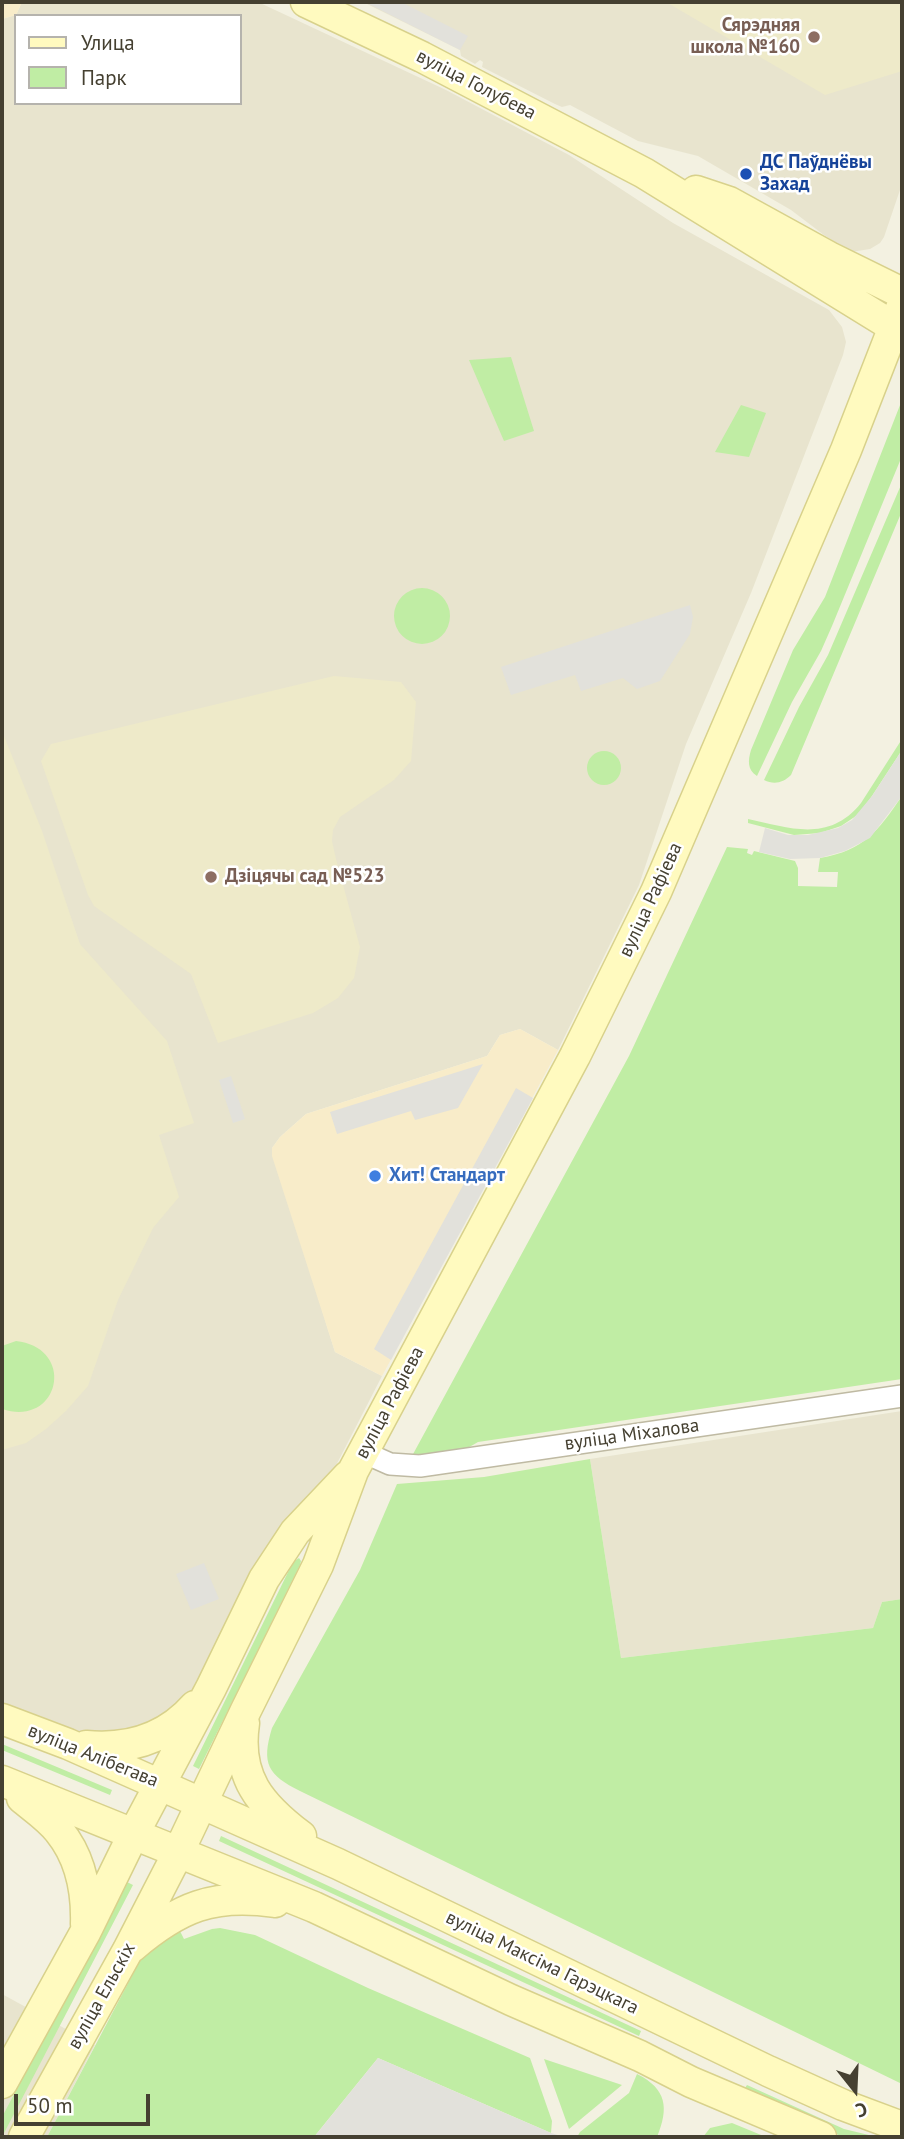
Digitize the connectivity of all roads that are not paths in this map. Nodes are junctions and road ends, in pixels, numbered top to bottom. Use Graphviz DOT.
graph roads {
  1 [pos="306,2"];
  2 [pos="644,173"];
  3 [pos="902,293"];
  4 [pos="900,322"];
  5 [pos="902,1396"];
  6 [pos="358,1461"];
  7 [pos="211,1688"];
  8 [pos="246,1710"];
  9 [pos="2,1719"];
  10 [pos="68,1744"];
  11 [pos="2,1781"];
  12 [pos="182,1793"];
  13 [pos="133,1835"];
  14 [pos="178,1853"];
  15 [pos="338,1864"];
  16 [pos="314,1908"];
  17 [pos="86,1931"];
  18 [pos="128,1950"];
  19 [pos="709,2042"];
  20 [pos="691,2082"];
  21 [pos="2,2083"];
  22 [pos="902,2127"];
  23 [pos="24,2137"];
  24 [pos="821,2137"];
  1 -- 2 [label="main road, вуліца Голубева"];
  2 -- 3 [label="main road, вуліца Голубева"];
  2 -- 4 [label="main road, вуліца Голубева"];
  4 -- 6 [label="main road, вуліца Рафіева"];
  5 -- 6 [label="street, вуліца Міхалова"];
  6 -- 7 [label="main road, вуліца Рафіева"];
  6 -- 8 [label="main road, вуліца Рафіева"];
  7 -- 10 [label="main road"];
  7 -- 12 [label="main road, вуліца Рафіева"];
  8 -- 12 [label="main road, вуліца Рафіева"];
  8 -- 15 [label="main road"];
  9 -- 10 [label="main road, вуліца Алібегава"];
  10 -- 12 [label="main road, вуліца Алібегава"];
  11 -- 13 [label="main road"];
  11 -- 17 [label="main road"];
  12 -- 13 [label="main road, вуліца Рафіева"];
  12 -- 14 [label="main road, вуліца Рафіева"];
  12 -- 15 [label="main road, вуліца Максіма Гарэцкага"];
  13 -- 14 [label="main road"];
  13 -- 17 [label="main road"];
  14 -- 16 [label="main road"];
  14 -- 18 [label="main road, вуліца Ельскіх"];
  15 -- 19 [label="main road, вуліца Максіма Гарэцкага"];
  16 -- 18 [label="main road"];
  16 -- 20 [label="main road"];
  17 -- 21 [label="main road"];
  18 -- 23 [label="main road, вуліца Ельскіх"];
  19 -- 20 [label="main road"];
  19 -- 22 [label="main road, вуліца Максіма Гарэцкага"];
  20 -- 24 [label="main road"];
}
